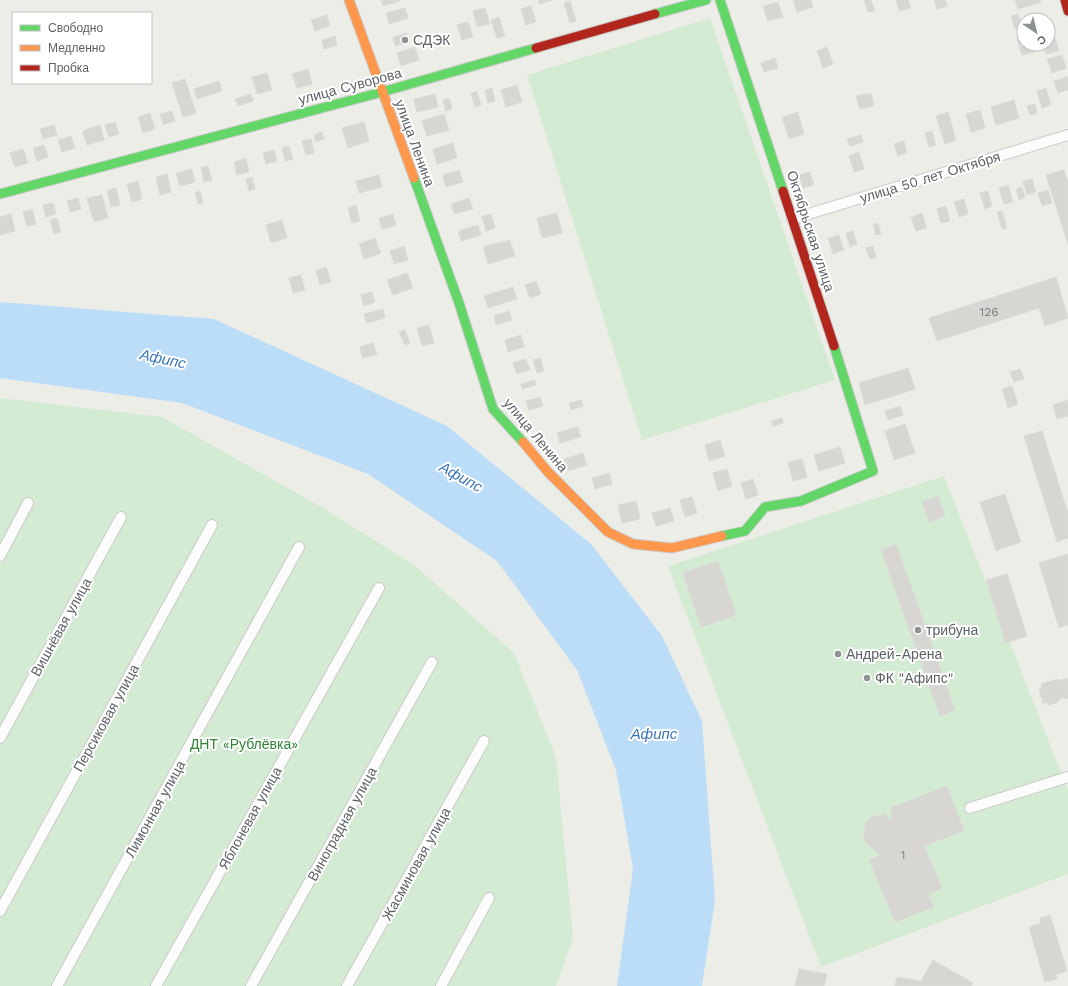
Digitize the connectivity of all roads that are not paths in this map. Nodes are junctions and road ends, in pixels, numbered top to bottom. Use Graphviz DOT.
graph roads {
  1 [pos="349,0"];
  2 [pos="706,0"];
  3 [pos="720,0"];
  4 [pos="1065,0"];
  5 [pos="1068,11"];
  6 [pos="382,92"];
  7 [pos="1068,135"];
  8 [pos="0,194"];
  9 [pos="792,218"];
  10 [pos="873,470"];
  11 [pos="28,503"];
  12 [pos="121,517"];
  13 [pos="212,525"];
  14 [pos="299,547"];
  15 [pos="0,556"];
  16 [pos="379,588"];
  17 [pos="432,662"];
  18 [pos="0,738"];
  19 [pos="484,742"];
  20 [pos="1068,777"];
  21 [pos="970,808"];
  22 [pos="490,898"];
  23 [pos="0,911"];
  24 [pos="57,986"];
  25 [pos="156,986"];
  26 [pos="251,986"];
  27 [pos="348,986"];
  28 [pos="441,986"];
  1 -- 6 [label="street, улица Ленина"];
  2 -- 6 [label="street, улица Суворова"];
  3 -- 9 [label="street, Октябрьская улица"];
  4 -- 5 [label="street"];
  6 -- 8 [label="street, улица Суворова"];
  6 -- 10 [label="street, улица Ленина"];
  7 -- 9 [label="street, улица 50 лет Октября"];
  9 -- 10 [label="street, Октябрьская улица"];
  11 -- 15 [label="street"];
  12 -- 18 [label="street, Вишнёвая улица"];
  13 -- 23 [label="street, Персиковая улица"];
  14 -- 24 [label="street, Лимонная улица"];
  16 -- 25 [label="street, Яблоневая улица"];
  17 -- 26 [label="street, Виноградная улица"];
  19 -- 27 [label="street, Жасминовая улица"];
  20 -- 21 [label="street"];
  22 -- 28 [label="street"];
}
